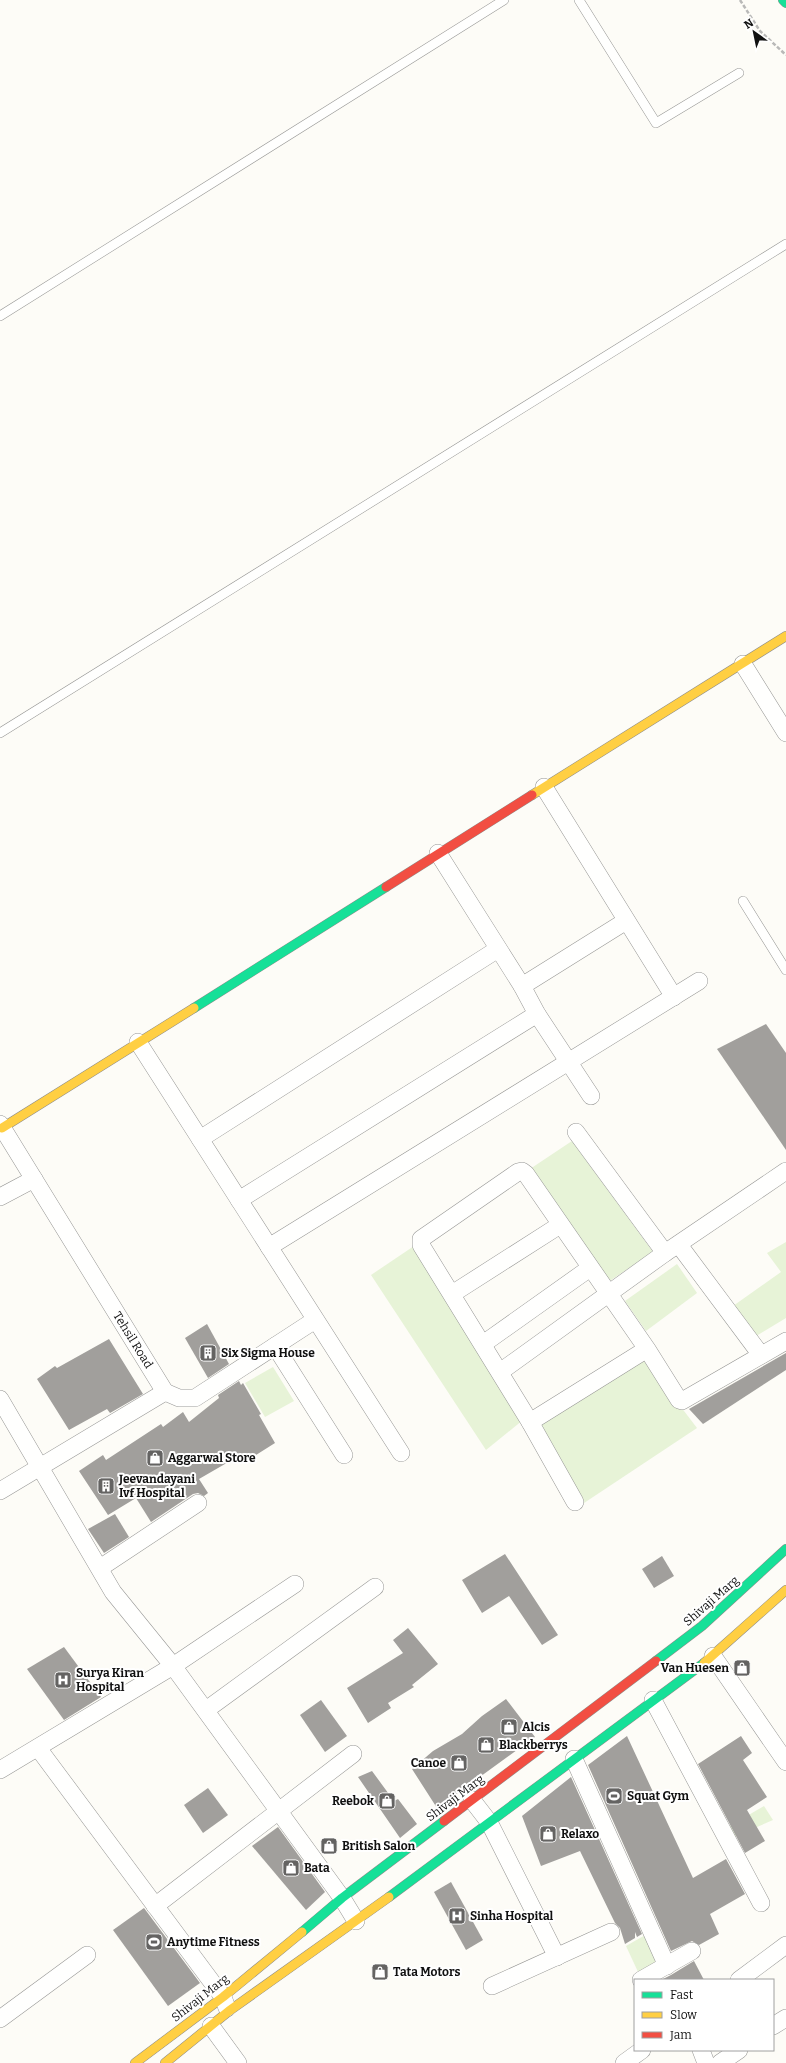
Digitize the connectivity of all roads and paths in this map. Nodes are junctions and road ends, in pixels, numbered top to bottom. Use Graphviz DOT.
graph roads {
  1 [pos="504,0"];
  2 [pos="579,0"];
  3 [pos="740,0"];
  4 [pos="783,0"];
  5 [pos="786,2"];
  6 [pos="786,55"];
  7 [pos="739,73"];
  8 [pos="786,244"];
  9 [pos="0,316"];
  10 [pos="786,636"];
  11 [pos="742,664"];
  12 [pos="0,733"];
  13 [pos="786,733"];
  14 [pos="544,788"];
  15 [pos="438,853"];
  16 [pos="743,901"];
  17 [pos="626,921"];
  18 [pos="498,949"];
  19 [pos="786,970"];
  20 [pos="699,981"];
  21 [pos="522,986"];
  22 [pos="674,997"];
  23 [pos="537,1014"];
  24 [pos="138,1042"];
  25 [pos="569,1061"];
  26 [pos="591,1096"];
  27 [pos="1,1126"];
  28 [pos="576,1132"];
  29 [pos="200,1139"];
  30 [pos="786,1171"];
  31 [pos="34,1179"];
  32 [pos="0,1197"];
  33 [pos="240,1200"];
  34 [pos="560,1225"];
  35 [pos="679,1244"];
  36 [pos="268,1247"];
  37 [pos="665,1253"];
  38 [pos="590,1268"];
  39 [pos="452,1294"];
  40 [pos="608,1294"];
  41 [pos="315,1320"];
  42 [pos="786,1341"];
  43 [pos="483,1344"];
  44 [pos="275,1346"];
  45 [pos="647,1349"];
  46 [pos="761,1355"];
  47 [pos="500,1372"];
  48 [pos="165,1392"];
  49 [pos="0,1399"];
  50 [pos="530,1422"];
  51 [pos="400,1454"];
  52 [pos="344,1455"];
  53 [pos="40,1466"];
  54 [pos="0,1491"];
  55 [pos="574,1502"];
  56 [pos="198,1503"];
  57 [pos="786,1549"];
  58 [pos="100,1568"];
  59 [pos="295,1584"];
  60 [pos="375,1587"];
  61 [pos="786,1590"];
  62 [pos="712,1656"];
  63 [pos="174,1666"];
  64 [pos="653,1700"];
  65 [pos="206,1710"];
  66 [pos="38,1748"];
  67 [pos="353,1754"];
  68 [pos="574,1759"];
  69 [pos="786,1762"];
  70 [pos="0,1770"];
  71 [pos="472,1800"];
  72 [pos="280,1812"];
  73 [pos="489,1822"];
  74 [pos="342,1898"];
  75 [pos="761,1903"];
  76 [pos="155,1906"];
  77 [pos="356,1921"];
  78 [pos="611,1932"];
  79 [pos="786,1945"];
  80 [pos="692,1951"];
  81 [pos="88,1955"];
  82 [pos="557,1957"];
  83 [pos="667,1966"];
  84 [pos="643,1979"];
  85 [pos="740,1979"];
  86 [pos="492,1986"];
  87 [pos="226,2004"];
  88 [pos="786,2018"];
  89 [pos="0,2019"];
  90 [pos="774,2025"];
  91 [pos="211,2026"];
  92 [pos="641,2051"];
  93 [pos="701,2051"];
  94 [pos="738,2051"];
  95 [pos="135,2063"];
  96 [pos="165,2063"];
  97 [pos="238,2063"];
  98 [pos="624,2063"];
  99 [pos="706,2063"];
  100 [pos="720,2063"];
  1 -- 9 [label="lane"];
  2 -- 7 [label="lane"];
  3 -- 6 [label="path"];
  4 -- 5 [label="main road"];
  8 -- 12 [label="lane"];
  10 -- 11 [label="main road"];
  11 -- 13 [label="street"];
  11 -- 14 [label="main road"];
  14 -- 15 [label="main road"];
  14 -- 17 [label="street"];
  15 -- 18 [label="street"];
  15 -- 24 [label="main road"];
  16 -- 19 [label="lane"];
  17 -- 21 [label="street"];
  17 -- 22 [label="street"];
  18 -- 21 [label="street"];
  18 -- 29 [label="street"];
  20 -- 22 [label="street"];
  21 -- 23 [label="street"];
  22 -- 25 [label="street"];
  23 -- 25 [label="street"];
  23 -- 33 [label="street"];
  24 -- 27 [label="main road"];
  24 -- 29 [label="street"];
  25 -- 26 [label="street"];
  25 -- 36 [label="street"];
  27 -- 31 [label="street, Tehsil Road"];
  28 -- 37 [label="street"];
  29 -- 33 [label="street"];
  30 -- 35 [label="street"];
  31 -- 32 [label="street"];
  31 -- 48 [label="street, Tehsil Road"];
  33 -- 36 [label="street"];
  34 -- 38 [label="street"];
  34 -- 39 [label="street"];
  34 -- 39 [label="street"];
  35 -- 37 [label="street"];
  35 -- 46 [label="street"];
  36 -- 41 [label="street"];
  37 -- 40 [label="street"];
  38 -- 40 [label="street"];
  38 -- 43 [label="street"];
  39 -- 43 [label="street"];
  40 -- 45 [label="street"];
  40 -- 47 [label="street"];
  41 -- 44 [label="street"];
  41 -- 51 [label="street"];
  42 -- 46 [label="street"];
  43 -- 47 [label="street"];
  44 -- 48 [label="street"];
  44 -- 52 [label="street"];
  45 -- 46 [label="street"];
  45 -- 50 [label="street"];
  47 -- 50 [label="street"];
  48 -- 53 [label="street"];
  49 -- 53 [label="street"];
  50 -- 55 [label="street"];
  53 -- 54 [label="street"];
  53 -- 58 [label="street"];
  56 -- 58 [label="street"];
  57 -- 71 [label="main road, Shivaji Marg"];
  58 -- 63 [label="street"];
  59 -- 63 [label="street"];
  60 -- 65 [label="street"];
  61 -- 62 [label="main road, Shivaji Marg"];
  62 -- 64 [label="main road, Shivaji Marg"];
  62 -- 69 [label="street"];
  63 -- 65 [label="street"];
  63 -- 66 [label="street"];
  64 -- 68 [label="main road, Shivaji Marg"];
  64 -- 75 [label="street"];
  65 -- 72 [label="street"];
  66 -- 70 [label="street"];
  66 -- 76 [label="street"];
  67 -- 72 [label="street"];
  68 -- 73 [label="main road, Shivaji Marg"];
  68 -- 83 [label="street"];
  71 -- 73 [label="street"];
  71 -- 74 [label="main road, Shivaji Marg"];
  72 -- 74 [label="street"];
  72 -- 76 [label="street"];
  73 -- 77 [label="main road, Shivaji Marg"];
  73 -- 82 [label="street"];
  74 -- 77 [label="street"];
  74 -- 87 [label="main road, Shivaji Marg"];
  76 -- 87 [label="street"];
  77 -- 87 [label="main road, Shivaji Marg"];
  78 -- 82 [label="street"];
  79 -- 85 [label="street"];
  80 -- 83 [label="street"];
  81 -- 89 [label="street"];
  82 -- 86 [label="street"];
  83 -- 84 [label="street"];
  87 -- 91 [label="main road, Shivaji Marg"];
  87 -- 95 [label="main road, Shivaji Marg"];
  88 -- 90 [label="street"];
  91 -- 96 [label="main road, Shivaji Marg"];
  91 -- 97 [label="street"];
  92 -- 98 [label="street"];
  93 -- 99 [label="street"];
  94 -- 100 [label="street"];
}
